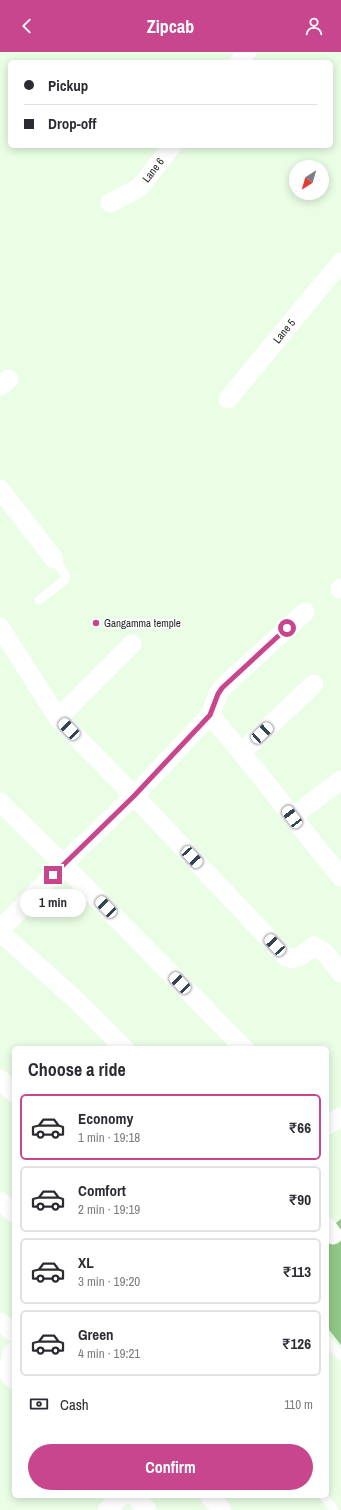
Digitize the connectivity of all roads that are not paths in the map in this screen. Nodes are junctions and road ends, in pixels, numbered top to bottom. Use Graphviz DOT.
graph roads {
  1 [pos="247,52"];
  2 [pos="241,60"];
  3 [pos="170,148"];
  4 [pos="110,203"];
  5 [pos="341,262"];
  6 [pos="228,399"];
  7 [pos="0,489"];
  8 [pos="54,558"];
  9 [pos="39,600"];
  10 [pos="305,612"];
  11 [pos="0,627"];
  12 [pos="132,644"];
  13 [pos="314,684"];
  14 [pos="210,715"];
  15 [pos="58,718"];
  16 [pos="242,752"];
  17 [pos="341,780"];
  18 [pos="134,796"];
  19 [pos="0,802"];
  20 [pos="292,817"];
  21 [pos="64,864"];
  22 [pos="341,878"];
  23 [pos="0,931"];
  24 [pos="341,973"];
  25 [pos="122,1046"];
  26 [pos="242,1046"];
  27 [pos="0,1079"];
  28 [pos="12,1091"];
  29 [pos="341,1117"];
  30 [pos="329,1124"];
  31 [pos="0,1200"];
  32 [pos="12,1211"];
  33 [pos="0,1322"];
  34 [pos="12,1331"];
  35 [pos="329,1342"];
  36 [pos="12,1354"];
  37 [pos="341,1356"];
  38 [pos="12,1377"];
  39 [pos="119,1498"];
  40 [pos="137,1498"];
  41 [pos="325,1498"];
  42 [pos="107,1510"];
  43 [pos="147,1510"];
  44 [pos="334,1510"];
  1 -- 2 [label="street"];
  3 -- 4 [label="street, Lane 6"];
  5 -- 6 [label="street, Lane 5"];
  7 -- 8 [label="street"];
  8 -- 9 [label="lane"];
  10 -- 14 [label="street"];
  11 -- 15 [label="street"];
  12 -- 15 [label="street"];
  13 -- 16 [label="street"];
  14 -- 16 [label="street"];
  14 -- 18 [label="street"];
  15 -- 18 [label="street"];
  16 -- 20 [label="street"];
  17 -- 20 [label="street"];
  18 -- 21 [label="street"];
  18 -- 24 [label="street"];
  19 -- 21 [label="street"];
  20 -- 22 [label="street"];
  21 -- 23 [label="street"];
  21 -- 26 [label="street"];
  23 -- 25 [label="street"];
  27 -- 28 [label="street"];
  29 -- 30 [label="street"];
  31 -- 32 [label="street"];
  33 -- 34 [label="street"];
  35 -- 37 [label="lane"];
  36 -- 38 [label="street"];
  39 -- 42 [label="street"];
  40 -- 43 [label="street"];
  41 -- 44 [label="lane"];
}
